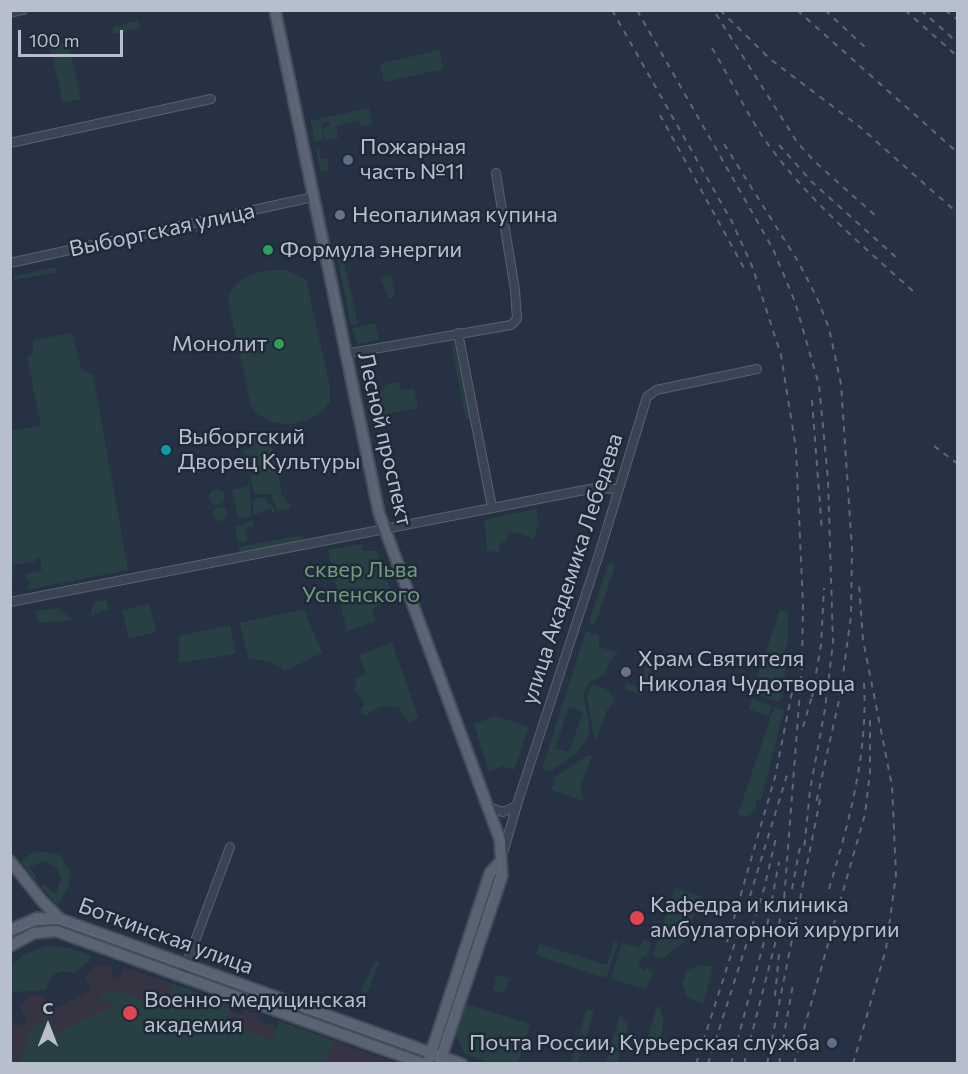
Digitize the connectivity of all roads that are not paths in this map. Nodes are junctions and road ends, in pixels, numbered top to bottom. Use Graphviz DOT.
graph roads {
  1 [pos="23,10"];
  2 [pos="275,10"];
  3 [pos="10,13"];
  4 [pos="211,99"];
  5 [pos="10,143"];
  6 [pos="496,173"];
  7 [pos="313,197"];
  8 [pos="10,263"];
  9 [pos="458,333"];
  10 [pos="345,354"];
  11 [pos="757,369"];
  12 [pos="618,489"];
  13 [pos="492,507"];
  14 [pos="384,530"];
  15 [pos="10,602"];
  16 [pos="516,806"];
  17 [pos="489,807"];
  18 [pos="230,847"];
  19 [pos="10,861"];
  20 [pos="500,863"];
  21 [pos="60,919"];
  22 [pos="10,930"];
  23 [pos="11,944"];
  24 [pos="186,964"];
  25 [pos="182,976"];
  26 [pos="437,1058"];
  27 [pos="425,1064"];
  28 [pos="462,1064"];
  1 -- 3 [label="street"];
  2 -- 7 [label="main road, Лесной проспект"];
  4 -- 5 [label="street"];
  6 -- 9 [label="street"];
  7 -- 8 [label="street, Выборгская улица"];
  7 -- 10 [label="main road, Лесной проспект"];
  9 -- 10 [label="street"];
  9 -- 13 [label="street"];
  10 -- 14 [label="main road, Лесной проспект"];
  11 -- 12 [label="street, улица Академика Лебедева"];
  12 -- 13 [label="street"];
  12 -- 16 [label="street, улица Академика Лебедева"];
  13 -- 14 [label="street"];
  14 -- 15 [label="street"];
  14 -- 17 [label="main road, Лесной проспект"];
  16 -- 17 [label="street"];
  16 -- 20 [label="street, улица Академика Лебедева"];
  17 -- 20 [label="main road, Лесной проспект"];
  18 -- 24 [label="street"];
  19 -- 21 [label="main road"];
  20 -- 26 [label="main road, улица Академика Лебедева"];
  21 -- 22 [label="main road"];
  21 -- 24 [label="main road, Боткинская улица"];
  23 -- 25 [label="main road, Боткинская улица"];
  24 -- 25 [label="street"];
  24 -- 26 [label="main road, Боткинская улица"];
  25 -- 27 [label="main road, Боткинская улица"];
  26 -- 27 [label="main road, улица Академика Лебедева"];
  26 -- 28 [label="main road, Боткинская улица"];
}
